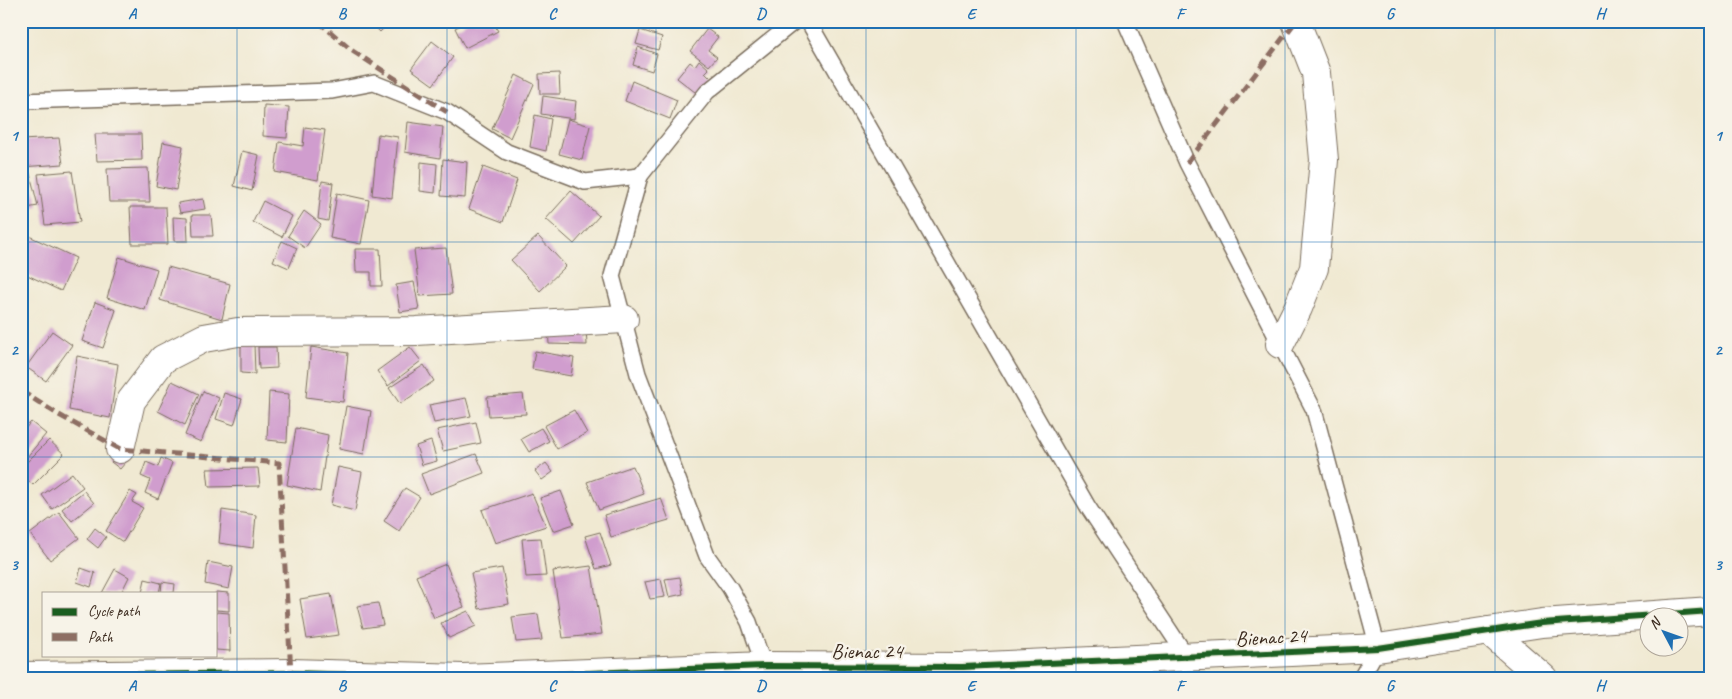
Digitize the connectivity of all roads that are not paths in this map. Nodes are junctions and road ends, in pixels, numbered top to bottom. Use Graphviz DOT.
graph roads {
  1 [pos="795,21"];
  2 [pos="808,21"];
  3 [pos="1125,21"];
  4 [pos="1296,22"];
  5 [pos="21,101"];
  6 [pos="640,176"];
  7 [pos="624,320"];
  8 [pos="1280,344"];
  9 [pos="120,449"];
  10 [pos="1711,611"];
  11 [pos="1489,631"];
  12 [pos="1378,648"];
  13 [pos="1187,657"];
  14 [pos="764,666"];
  15 [pos="1070,670"];
  16 [pos="21,676"];
  17 [pos="463,678"];
  18 [pos="1361,678"];
  19 [pos="1543,678"];
  1 -- 6 [label="lane"];
  2 -- 13 [label="lane"];
  3 -- 8 [label="lane"];
  4 -- 8 [label="street"];
  5 -- 6 [label="lane"];
  6 -- 7 [label="lane"];
  7 -- 9 [label="street"];
  7 -- 14 [label="lane"];
  8 -- 12 [label="lane"];
  10 -- 11 [label="street, Bienac 24"];
  11 -- 12 [label="street, Bienac 24"];
  11 -- 19 [label="street"];
  12 -- 13 [label="street, Bienac 24"];
  12 -- 18 [label="lane"];
  13 -- 15 [label="street, Bienac 24"];
  14 -- 15 [label="street, Bienac 24"];
  14 -- 17 [label="street, Bienac 24"];
  16 -- 17 [label="street, Bienac 24"];
}
